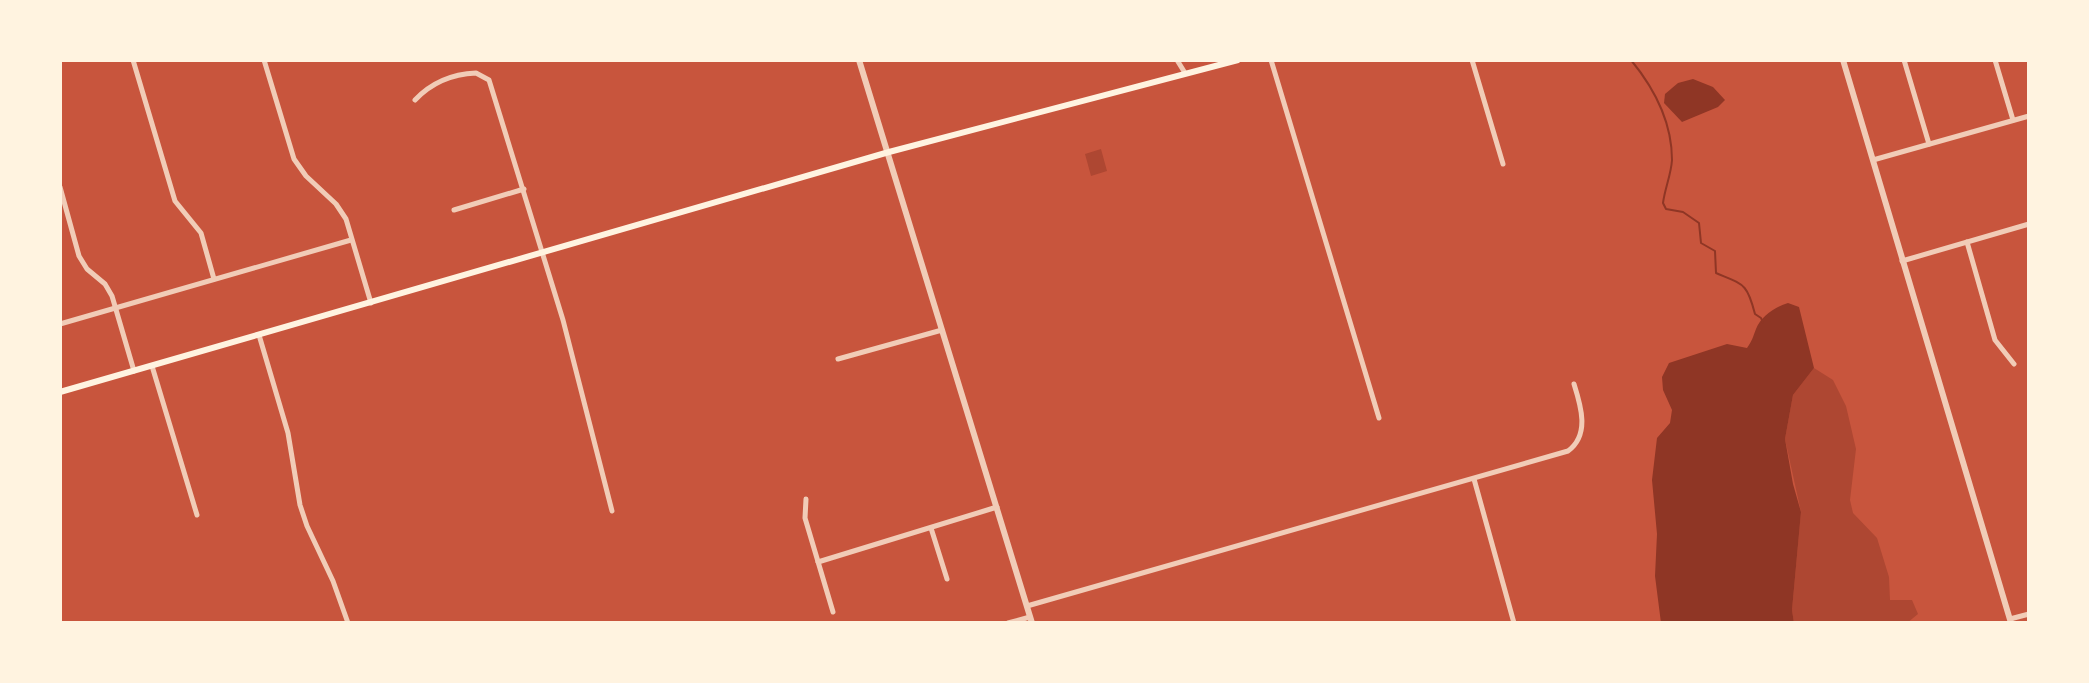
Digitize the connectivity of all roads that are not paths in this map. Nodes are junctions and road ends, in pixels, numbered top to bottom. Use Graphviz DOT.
graph roads {
  1 [pos="133,60"];
  2 [pos="264,60"];
  3 [pos="859,60"];
  4 [pos="1177,60"];
  5 [pos="1238,60"];
  6 [pos="1271,60"];
  7 [pos="1472,60"];
  8 [pos="1843,60"];
  9 [pos="1904,60"];
  10 [pos="1995,60"];
  11 [pos="1185,73"];
  12 [pos="415,100"];
  13 [pos="2029,116"];
  14 [pos="2013,120"];
  15 [pos="1929,144"];
  16 [pos="889,152"];
  17 [pos="1873,160"];
  18 [pos="1503,164"];
  19 [pos="60,187"];
  20 [pos="524,189"];
  21 [pos="454,210"];
  22 [pos="69,219"];
  23 [pos="60,221"];
  24 [pos="2029,224"];
  25 [pos="351,240"];
  26 [pos="1967,242"];
  27 [pos="543,253"];
  28 [pos="1902,261"];
  29 [pos="214,279"];
  30 [pos="371,303"];
  31 [pos="116,308"];
  32 [pos="60,324"];
  33 [pos="943,330"];
  34 [pos="259,335"];
  35 [pos="838,359"];
  36 [pos="2014,364"];
  37 [pos="152,366"];
  38 [pos="134,371"];
  39 [pos="1574,384"];
  40 [pos="60,392"];
  41 [pos="1379,418"];
  42 [pos="1474,479"];
  43 [pos="806,499"];
  44 [pos="997,507"];
  45 [pos="612,511"];
  46 [pos="197,515"];
  47 [pos="931,528"];
  48 [pos="818,562"];
  49 [pos="947,579"];
  50 [pos="1027,606"];
  51 [pos="833,612"];
  52 [pos="2029,614"];
  53 [pos="1031,620"];
  54 [pos="2011,621"];
  55 [pos="348,623"];
  56 [pos="1008,623"];
  57 [pos="1514,623"];
  1 -- 29 [label="street"];
  2 -- 25 [label="street"];
  3 -- 16 [label="street"];
  4 -- 11 [label="street"];
  5 -- 11 [label="main road"];
  6 -- 41 [label="street"];
  7 -- 18 [label="street"];
  8 -- 17 [label="street"];
  9 -- 15 [label="street"];
  10 -- 14 [label="street"];
  11 -- 16 [label="main road"];
  12 -- 20 [label="street"];
  13 -- 14 [label="street"];
  14 -- 15 [label="street"];
  15 -- 17 [label="street"];
  16 -- 27 [label="main road"];
  16 -- 33 [label="street"];
  17 -- 28 [label="street"];
  19 -- 22 [label="street"];
  20 -- 21 [label="street"];
  20 -- 27 [label="street"];
  22 -- 23 [label="street"];
  22 -- 31 [label="street"];
  24 -- 26 [label="street"];
  25 -- 29 [label="street"];
  25 -- 30 [label="street"];
  26 -- 28 [label="street"];
  26 -- 36 [label="street"];
  27 -- 30 [label="main road"];
  27 -- 45 [label="street"];
  28 -- 54 [label="street"];
  29 -- 31 [label="street"];
  30 -- 34 [label="main road"];
  31 -- 32 [label="street"];
  31 -- 38 [label="street"];
  33 -- 35 [label="street"];
  33 -- 44 [label="street"];
  34 -- 37 [label="main road"];
  34 -- 55 [label="street"];
  37 -- 38 [label="main road"];
  37 -- 46 [label="street"];
  38 -- 40 [label="main road"];
  39 -- 42 [label="street"];
  42 -- 50 [label="street"];
  42 -- 57 [label="street"];
  43 -- 48 [label="street"];
  44 -- 47 [label="street"];
  44 -- 50 [label="street"];
  47 -- 48 [label="street"];
  47 -- 49 [label="street"];
  48 -- 51 [label="street"];
  50 -- 53 [label="street"];
  52 -- 54 [label="street"];
  53 -- 56 [label="street"];
}
